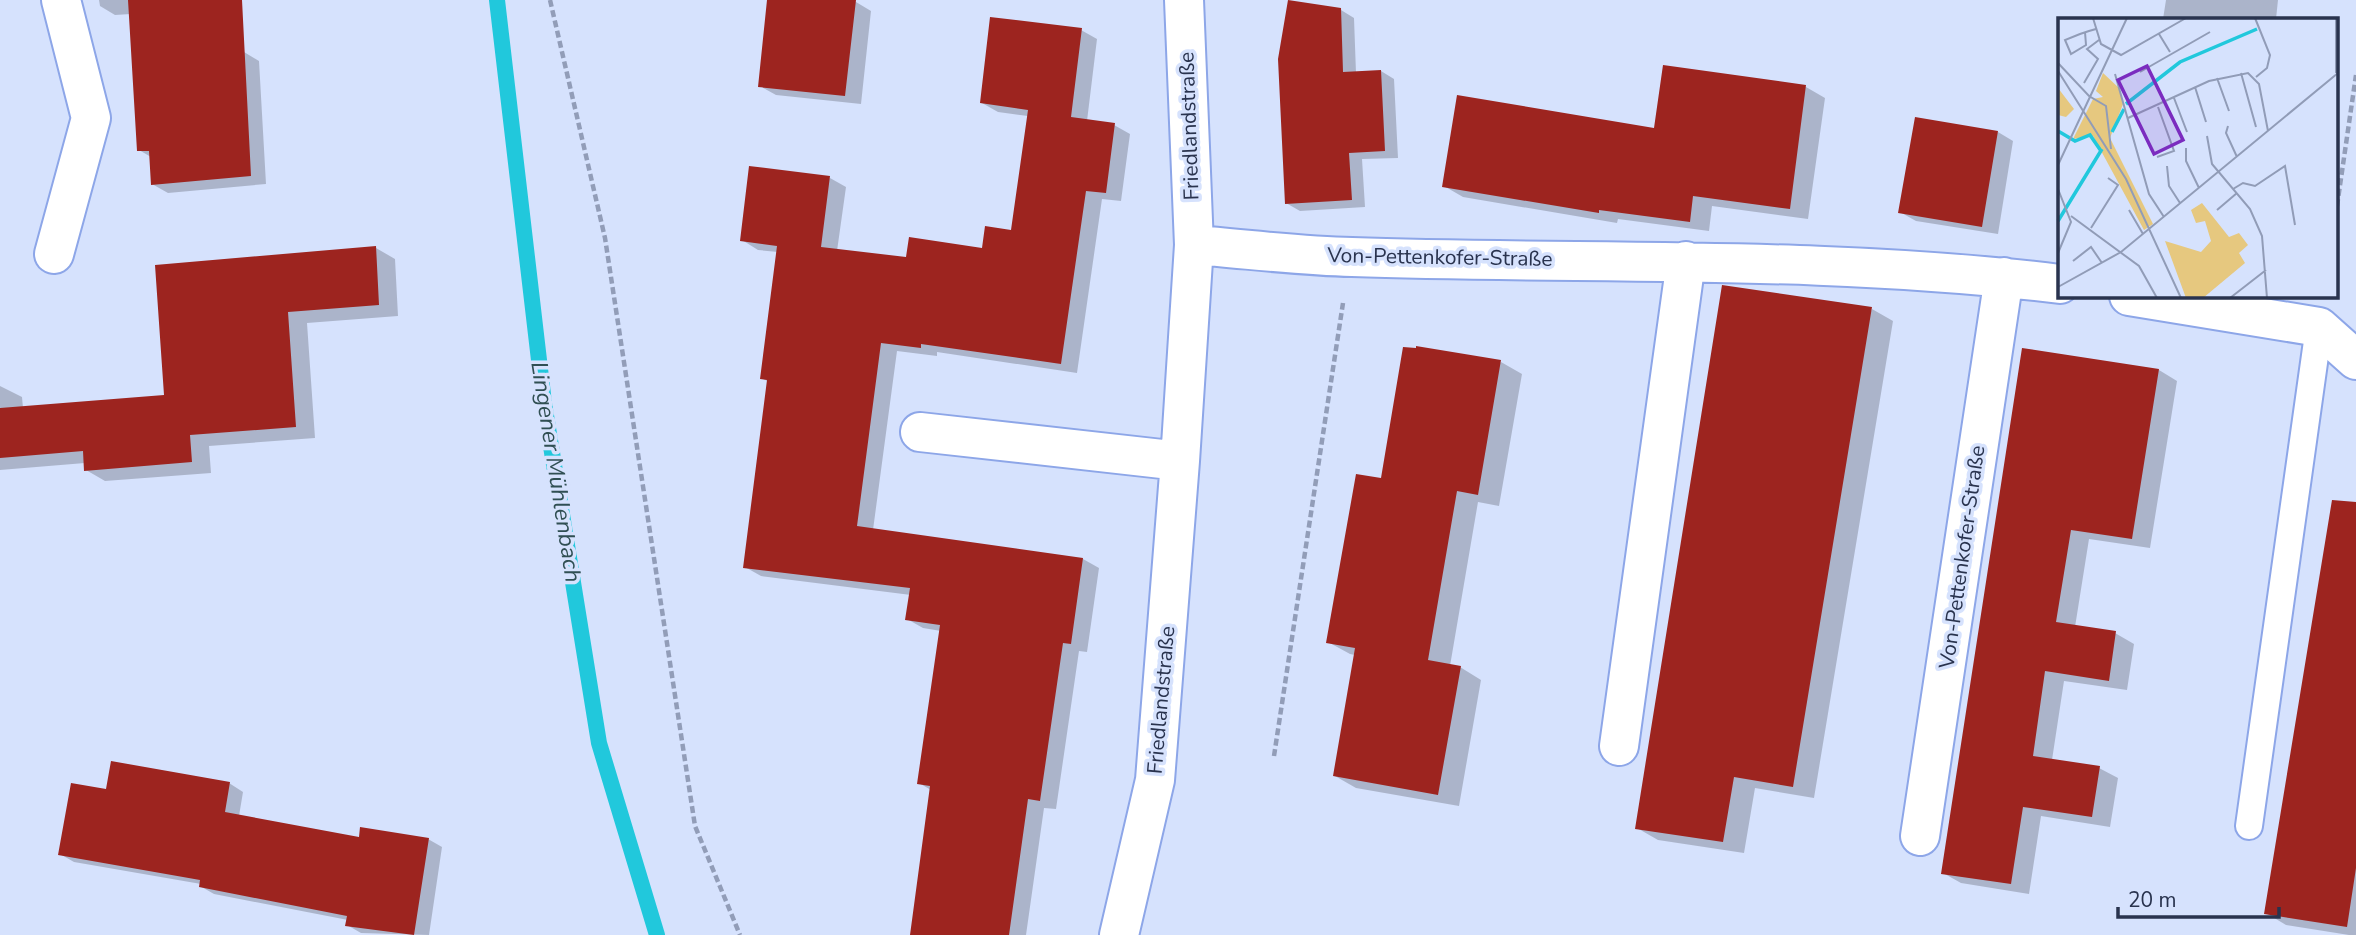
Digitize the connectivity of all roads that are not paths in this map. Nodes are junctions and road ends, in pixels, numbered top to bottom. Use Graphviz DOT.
graph roads {
  1 [pos="61,0"];
  2 [pos="1185,0"];
  3 [pos="1194,245"];
  4 [pos="54,254"];
  5 [pos="1686,261"];
  6 [pos="2004,277"];
  7 [pos="2058,284"];
  8 [pos="2141,298"];
  9 [pos="2319,327"];
  10 [pos="2356,360"];
  11 [pos="920,432"];
  12 [pos="1180,461"];
  13 [pos="1619,746"];
  14 [pos="2249,826"];
  15 [pos="1920,836"];
  16 [pos="1119,935"];
  1 -- 4 [label="street"];
  2 -- 3 [label="street, Friedlandstraße"];
  3 -- 5 [label="street, Von-Pettenkofer-Straße"];
  3 -- 12 [label="street, Friedlandstraße"];
  5 -- 6 [label="street, Von-Pettenkofer-Straße"];
  5 -- 13 [label="street"];
  6 -- 7 [label="street, Von-Pettenkofer-Straße"];
  6 -- 15 [label="street, Von-Pettenkofer-Straße"];
  8 -- 9 [label="street"];
  9 -- 10 [label="street"];
  9 -- 14 [label="lane"];
  11 -- 12 [label="street"];
  12 -- 16 [label="street, Friedlandstraße"];
}
